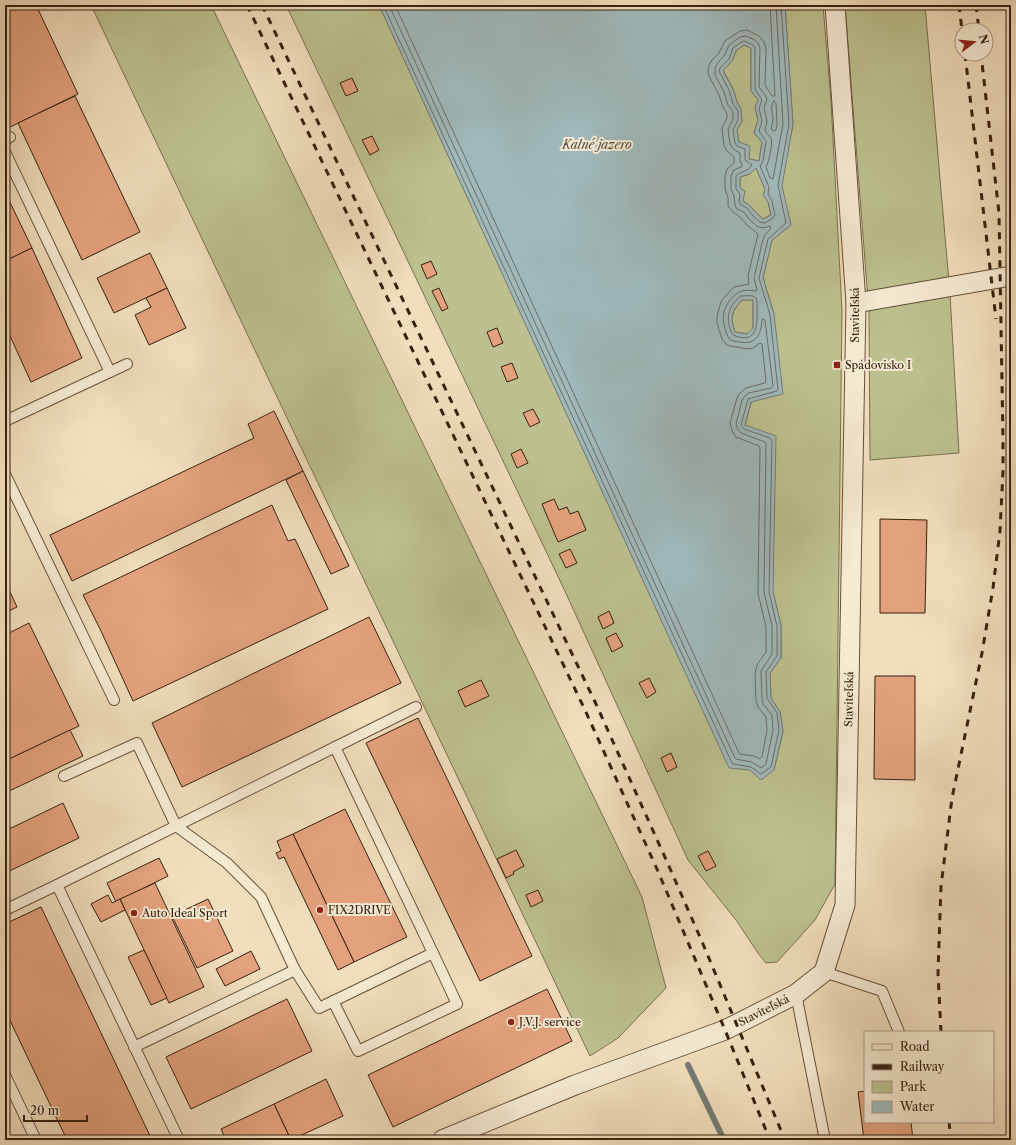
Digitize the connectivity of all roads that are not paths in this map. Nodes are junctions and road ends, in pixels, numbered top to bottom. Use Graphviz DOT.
graph roads {
  1 [pos="834,5"];
  2 [pos="5,152"];
  3 [pos="1011,276"];
  4 [pos="856,303"];
  5 [pos="127,364"];
  6 [pos="110,372"];
  7 [pos="5,421"];
  8 [pos="5,474"];
  9 [pos="114,700"];
  10 [pos="416,707"];
  11 [pos="335,747"];
  12 [pos="64,776"];
  13 [pos="176,826"];
  14 [pos="57,885"];
  15 [pos="5,910"];
  16 [pos="433,953"];
  17 [pos="295,970"];
  18 [pos="824,972"];
  19 [pos="796,994"];
  20 [pos="333,1001"];
  21 [pos="899,1031"];
  22 [pos="134,1047"];
  23 [pos="5,1075"];
  24 [pos="36,1140"];
  25 [pos="179,1140"];
  26 [pos="442,1140"];
  27 [pos="825,1140"];
  1 -- 4 [label="street, Staviteľská"];
  2 -- 6 [label="lane"];
  3 -- 4 [label="street"];
  4 -- 18 [label="street, Staviteľská"];
  5 -- 6 [label="lane"];
  6 -- 7 [label="lane"];
  8 -- 9 [label="lane"];
  10 -- 11 [label="lane"];
  11 -- 13 [label="lane"];
  11 -- 16 [label="lane"];
  12 -- 13 [label="lane"];
  13 -- 14 [label="lane"];
  13 -- 17 [label="lane"];
  14 -- 15 [label="lane"];
  14 -- 22 [label="lane"];
  16 -- 20 [label="lane"];
  16 -- 20 [label="lane"];
  17 -- 20 [label="lane"];
  17 -- 22 [label="lane"];
  18 -- 19 [label="street, Staviteľská"];
  18 -- 21 [label="lane"];
  19 -- 26 [label="street, Staviteľská"];
  19 -- 27 [label="lane"];
  22 -- 25 [label="lane"];
  23 -- 24 [label="lane"];
}
